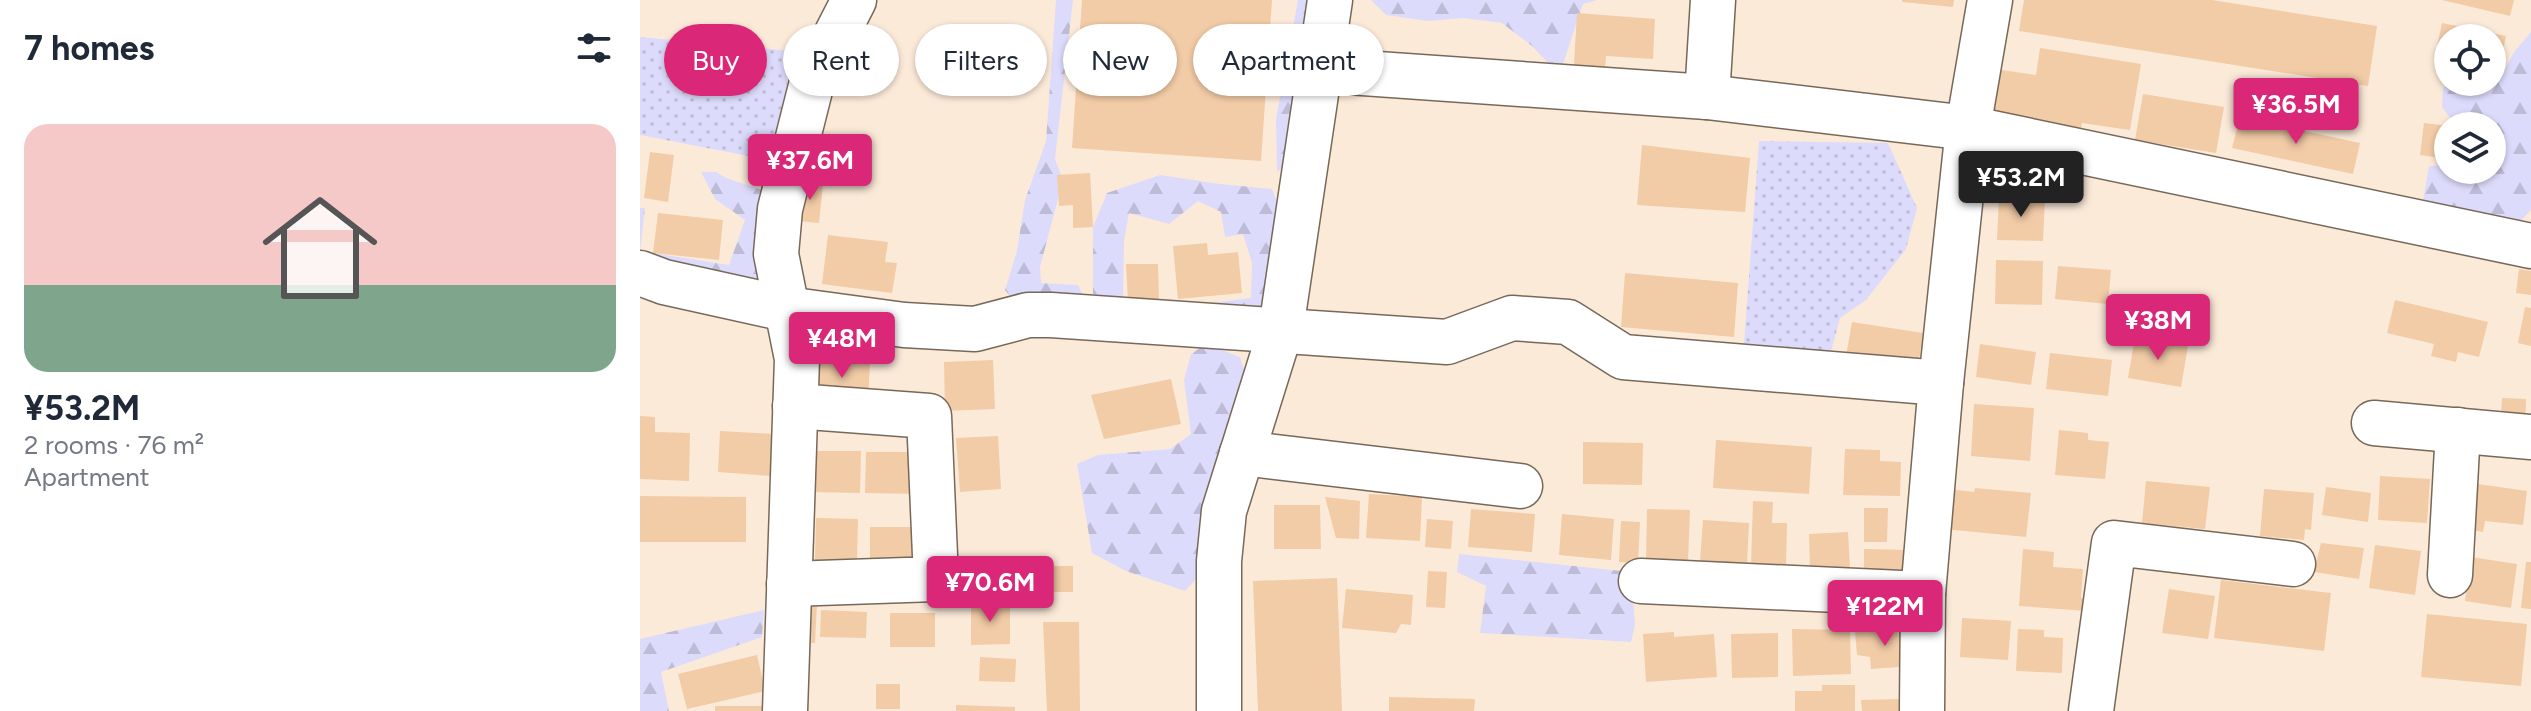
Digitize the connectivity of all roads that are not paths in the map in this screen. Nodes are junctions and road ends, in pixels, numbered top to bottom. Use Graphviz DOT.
graph roads {
  1 [pos="854,0"];
  2 [pos="1330,0"];
  3 [pos="1713,0"];
  4 [pos="1990,0"];
  5 [pos="1327,24"];
  6 [pos="1384,74"];
  7 [pos="1316,96"];
  8 [pos="1707,97"];
  9 [pos="1968,128"];
  10 [pos="2531,246"];
  11 [pos="640,273"];
  12 [pos="786,309"];
  13 [pos="1281,329"];
  14 [pos="1941,383"];
  15 [pos="795,406"];
  16 [pos="2374,423"];
  17 [pos="2458,430"];
  18 [pos="2531,437"];
  19 [pos="1242,453"];
  20 [pos="1520,486"];
  21 [pos="2293,564"];
  22 [pos="2450,575"];
  23 [pos="1641,581"];
  24 [pos="789,584"];
  25 [pos="1923,594"];
  26 [pos="785,711"];
  27 [pos="1219,711"];
  28 [pos="1922,711"];
  29 [pos="2091,711"];
  1 -- 12 [label="street"];
  2 -- 5 [label="street"];
  3 -- 8 [label="street"];
  4 -- 9 [label="street"];
  6 -- 8 [label="street"];
  7 -- 13 [label="street"];
  8 -- 9 [label="street"];
  9 -- 10 [label="street"];
  9 -- 14 [label="street"];
  11 -- 12 [label="street"];
  12 -- 13 [label="street"];
  12 -- 15 [label="street"];
  13 -- 14 [label="street"];
  13 -- 19 [label="street"];
  14 -- 25 [label="street"];
  15 -- 24 [label="street"];
  15 -- 24 [label="street"];
  16 -- 17 [label="street"];
  17 -- 18 [label="street"];
  17 -- 22 [label="street"];
  19 -- 20 [label="street"];
  19 -- 27 [label="street"];
  21 -- 29 [label="street"];
  23 -- 25 [label="street"];
  24 -- 26 [label="street"];
  25 -- 28 [label="street"];
}
